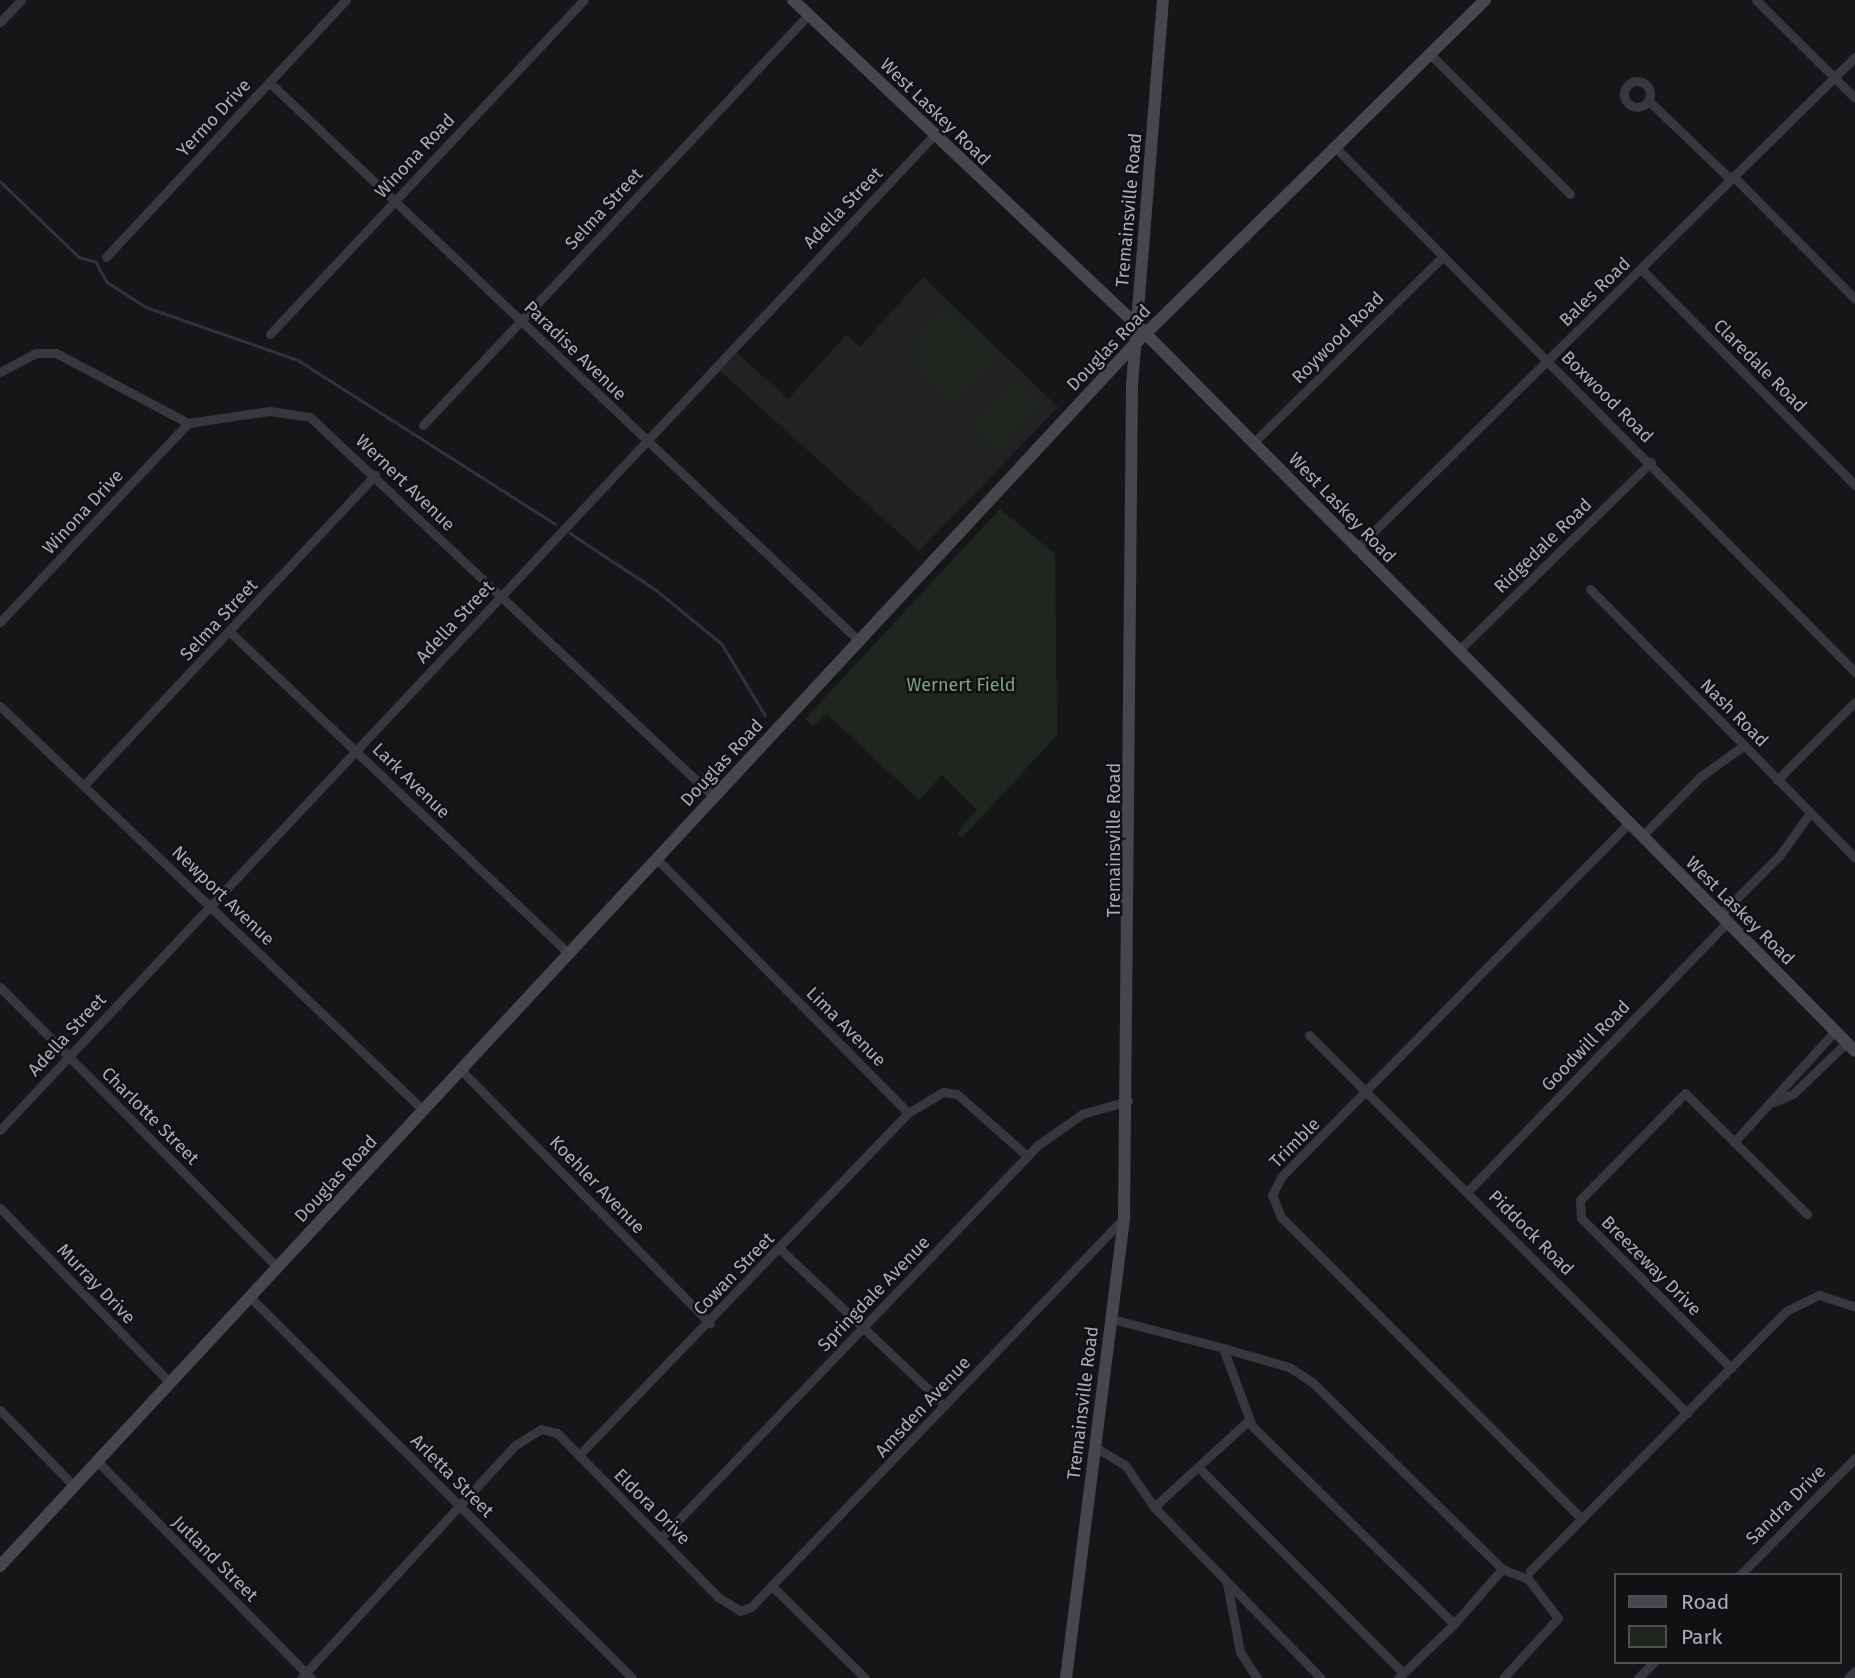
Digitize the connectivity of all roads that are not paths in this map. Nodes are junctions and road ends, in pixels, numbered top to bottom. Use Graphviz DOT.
graph roads {
  1 [pos="21,0"];
  2 [pos="346,0"];
  3 [pos="583,0"];
  4 [pos="793,0"];
  5 [pos="1163,0"];
  6 [pos="1485,0"];
  7 [pos="1756,0"];
  8 [pos="808,15"];
  9 [pos="0,22"];
  10 [pos="1430,54"];
  11 [pos="1855,57"];
  12 [pos="1834,78"];
  13 [pos="269,82"];
  14 [pos="1855,99"];
  15 [pos="1648,100"];
  16 [pos="934,135"];
  17 [pos="1335,147"];
  18 [pos="1732,178"];
  19 [pos="1570,194"];
  20 [pos="394,202"];
  21 [pos="1443,256"];
  22 [pos="106,257"];
  23 [pos="1642,270"];
  24 [pos="1855,299"];
  25 [pos="521,320"];
  26 [pos="1142,331"];
  27 [pos="270,334"];
  28 [pos="1133,346"];
  29 [pos="1547,360"];
  30 [pos="3,369"];
  31 [pos="188,422"];
  32 [pos="423,425"];
  33 [pos="646,442"];
  34 [pos="1254,442"];
  35 [pos="1651,463"];
  36 [pos="375,475"];
  37 [pos="1855,485"];
  38 [pos="1356,548"];
  39 [pos="1590,589"];
  40 [pos="500,598"];
  41 [pos="0,622"];
  42 [pos="230,632"];
  43 [pos="859,641"];
  44 [pos="1458,651"];
  45 [pos="1855,672"];
  46 [pos="1855,702"];
  47 [pos="0,706"];
  48 [pos="1743,746"];
  49 [pos="355,750"];
  50 [pos="1777,780"];
  51 [pos="85,784"];
  52 [pos="714,797"];
  53 [pos="1810,813"];
  54 [pos="1629,823"];
  55 [pos="1642,836"];
  56 [pos="1855,858"];
  57 [pos="657,859"];
  58 [pos="210,906"];
  59 [pos="1723,919"];
  60 [pos="569,954"];
  61 [pos="0,987"];
  62 [pos="1835,1031"];
  63 [pos="1309,1035"];
  64 [pos="1851,1047"];
  65 [pos="69,1057"];
  66 [pos="461,1070"];
  67 [pos="1367,1092"];
  68 [pos="1129,1100"];
  69 [pos="1774,1102"];
  70 [pos="423,1110"];
  71 [pos="908,1113"];
  72 [pos="0,1130"];
  73 [pos="1734,1142"];
  74 [pos="1027,1156"];
  75 [pos="1467,1192"];
  76 [pos="0,1208"];
  77 [pos="1807,1214"];
  78 [pos="1125,1218"];
  79 [pos="780,1249"];
  80 [pos="277,1267"];
  81 [pos="250,1297"];
  82 [pos="1855,1307"];
  83 [pos="1112,1319"];
  84 [pos="710,1323"];
  85 [pos="863,1328"];
  86 [pos="1223,1348"];
  87 [pos="1731,1368"];
  88 [pos="170,1382"];
  89 [pos="945,1405"];
  90 [pos="0,1410"];
  91 [pos="1687,1413"];
  92 [pos="1249,1420"];
  93 [pos="1095,1447"];
  94 [pos="579,1455"];
  95 [pos="1855,1458"];
  96 [pos="97,1461"];
  97 [pos="1201,1470"];
  98 [pos="74,1486"];
  99 [pos="459,1506"];
  100 [pos="1154,1507"];
  101 [pos="1581,1518"];
  102 [pos="661,1538"];
  103 [pos="0,1566"];
  104 [pos="1502,1569"];
  105 [pos="1530,1571"];
  106 [pos="1742,1573"];
  107 [pos="1227,1583"];
  108 [pos="774,1588"];
  109 [pos="740,1611"];
  110 [pos="1454,1624"];
  111 [pos="1652,1664"];
  112 [pos="1855,1671"];
  113 [pos="306,1676"];
  114 [pos="1400,1676"];
  115 [pos="632,1678"];
  116 [pos="865,1678"];
  117 [pos="1066,1678"];
  118 [pos="1257,1678"];
  119 [pos="1321,1678"];
  120 [pos="1503,1678"];
  121 [pos="1638,1678"];
  122 [pos="1848,1678"];
  1 -- 9 [label="street"];
  2 -- 13 [label="street, Yermo Drive"];
  3 -- 20 [label="street, Winona Road"];
  4 -- 8 [label="street, West Laskey Road"];
  5 -- 26 [label="street, Tremainsville Road"];
  6 -- 10 [label="street, Douglas Road"];
  7 -- 12 [label="street"];
  8 -- 16 [label="street, West Laskey Road"];
  8 -- 25 [label="street, Selma Street"];
  10 -- 17 [label="street, Douglas Road"];
  10 -- 19 [label="street"];
  11 -- 12 [label="street, Bales Road"];
  12 -- 14 [label="street"];
  12 -- 18 [label="street, Bales Road"];
  13 -- 20 [label="street, Paradise Avenue"];
  13 -- 22 [label="street, Yermo Drive"];
  15 -- 18 [label="street"];
  16 -- 26 [label="street, West Laskey Road"];
  16 -- 33 [label="street, Adella Street"];
  17 -- 21 [label="street, Boxwood Road"];
  17 -- 26 [label="street, Douglas Road"];
  18 -- 23 [label="street, Bales Road"];
  18 -- 24 [label="street"];
  20 -- 25 [label="street, Paradise Avenue"];
  20 -- 27 [label="street, Winona Road"];
  21 -- 29 [label="street, Boxwood Road"];
  21 -- 34 [label="street, Roywood Road"];
  23 -- 29 [label="street, Bales Road"];
  23 -- 37 [label="street, Claredale Road"];
  25 -- 32 [label="street, Selma Street"];
  25 -- 33 [label="street, Paradise Avenue"];
  26 -- 28 [label="street, Tremainsville Road"];
  26 -- 34 [label="street, West Laskey Road"];
  28 -- 43 [label="street, Douglas Road"];
  28 -- 68 [label="street, Tremainsville Road"];
  29 -- 35 [label="street, Boxwood Road"];
  29 -- 38 [label="street, Bales Road"];
  30 -- 31 [label="street"];
  31 -- 36 [label="street, Wernert Avenue"];
  31 -- 41 [label="street, Winona Drive"];
  33 -- 40 [label="street, Adella Street"];
  33 -- 43 [label="street, Paradise Avenue"];
  34 -- 38 [label="street, West Laskey Road"];
  35 -- 44 [label="street, Ridgedale Road"];
  35 -- 45 [label="street, Boxwood Road"];
  36 -- 40 [label="street, Wernert Avenue"];
  36 -- 42 [label="street, Selma Street"];
  38 -- 44 [label="street, West Laskey Road"];
  39 -- 48 [label="street, Nash Road"];
  40 -- 49 [label="street, Adella Street"];
  40 -- 52 [label="street, Wernert Avenue"];
  42 -- 49 [label="street, Lark Avenue"];
  42 -- 51 [label="street, Selma Street"];
  43 -- 52 [label="street, Douglas Road"];
  44 -- 54 [label="street, West Laskey Road"];
  46 -- 50 [label="street"];
  47 -- 51 [label="street, Newport Avenue"];
  48 -- 50 [label="street, Nash Road"];
  48 -- 55 [label="street"];
  49 -- 58 [label="street, Adella Street"];
  49 -- 60 [label="street, Lark Avenue"];
  50 -- 53 [label="street, Nash Road"];
  51 -- 58 [label="street, Newport Avenue"];
  52 -- 57 [label="street, Douglas Road"];
  53 -- 56 [label="street, Nash Road"];
  53 -- 59 [label="street, Goodwill Road"];
  54 -- 55 [label="street, West Laskey Road"];
  54 -- 67 [label="street, Trimble"];
  55 -- 59 [label="street, West Laskey Road"];
  57 -- 60 [label="street, Douglas Road"];
  57 -- 71 [label="street, Lima Avenue"];
  58 -- 65 [label="street, Adella Street"];
  58 -- 70 [label="street, Newport Avenue"];
  59 -- 62 [label="street, West Laskey Road"];
  59 -- 75 [label="street, Goodwill Road"];
  60 -- 66 [label="street, Douglas Road"];
  61 -- 65 [label="street, Charlotte Street"];
  62 -- 64 [label="street, West Laskey Road"];
  62 -- 69 [label="street"];
  63 -- 67 [label="street, Piddock Road"];
  64 -- 69 [label="street"];
  65 -- 72 [label="street, Adella Street"];
  65 -- 80 [label="street, Charlotte Street"];
  66 -- 70 [label="street, Douglas Road"];
  66 -- 84 [label="street, Koehler Avenue"];
  67 -- 75 [label="street, Piddock Road"];
  67 -- 101 [label="street, Trimble"];
  68 -- 74 [label="street, Springdale Avenue"];
  68 -- 78 [label="street, Tremainsville Road"];
  69 -- 73 [label="street"];
  70 -- 80 [label="street, Douglas Road"];
  71 -- 74 [label="street"];
  71 -- 79 [label="street, Cowan Street"];
  73 -- 77 [label="street, Breezeway Drive"];
  73 -- 87 [label="street, Breezeway Drive"];
  74 -- 85 [label="street, Springdale Avenue"];
  75 -- 91 [label="street, Piddock Road"];
  76 -- 88 [label="street, Murray Drive"];
  78 -- 83 [label="street, Tremainsville Road"];
  78 -- 89 [label="street, Amsden Avenue"];
  79 -- 84 [label="street, Cowan Street"];
  79 -- 85 [label="street"];
  80 -- 81 [label="street, Douglas Road"];
  81 -- 88 [label="street, Douglas Road"];
  81 -- 99 [label="street, Arletta Street"];
  82 -- 87 [label="street"];
  83 -- 86 [label="street"];
  83 -- 93 [label="street, Tremainsville Road"];
  84 -- 94 [label="street, Cowan Street"];
  85 -- 89 [label="street"];
  85 -- 102 [label="street, Springdale Avenue"];
  86 -- 92 [label="street"];
  86 -- 104 [label="street"];
  87 -- 91 [label="street"];
  88 -- 96 [label="street, Douglas Road"];
  89 -- 108 [label="street, Amsden Avenue"];
  90 -- 98 [label="street"];
  91 -- 101 [label="street"];
  92 -- 97 [label="street"];
  92 -- 110 [label="street"];
  93 -- 100 [label="street"];
  93 -- 117 [label="street, Tremainsville Road"];
  94 -- 99 [label="street, Eldora Drive"];
  94 -- 102 [label="street, Eldora Drive"];
  95 -- 106 [label="street, Sandra Drive"];
  96 -- 98 [label="street, Douglas Road"];
  96 -- 113 [label="street, Jutland Street"];
  97 -- 100 [label="street"];
  97 -- 114 [label="street"];
  98 -- 103 [label="street, Douglas Road"];
  99 -- 113 [label="street"];
  99 -- 115 [label="street, Arletta Street"];
  100 -- 107 [label="street"];
  101 -- 105 [label="street"];
  102 -- 109 [label="street, Eldora Drive"];
  104 -- 110 [label="street"];
  104 -- 120 [label="street"];
  107 -- 118 [label="street"];
  107 -- 119 [label="street"];
  108 -- 109 [label="street, Amsden Avenue"];
  108 -- 116 [label="street"];
  110 -- 114 [label="street"];
  111 -- 121 [label="street"];
  112 -- 122 [label="street"];
}
